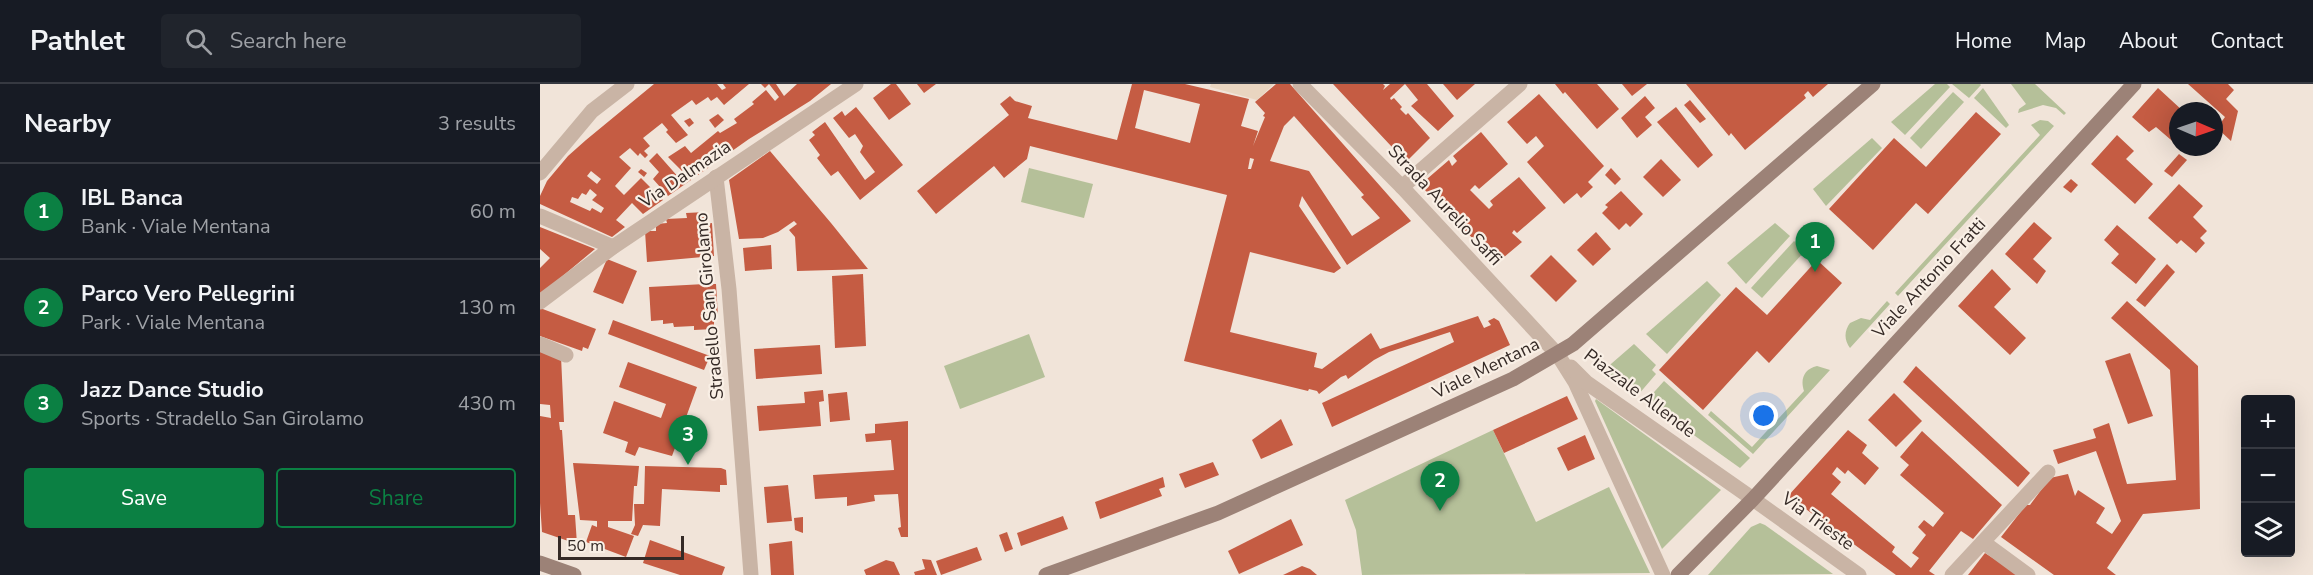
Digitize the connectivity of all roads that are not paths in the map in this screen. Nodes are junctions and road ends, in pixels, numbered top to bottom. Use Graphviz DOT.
graph roads {
  1 [pos="627,84"];
  2 [pos="856,84"];
  3 [pos="1300,84"];
  4 [pos="1520,84"];
  5 [pos="1874,84"];
  6 [pos="2134,84"];
  7 [pos="540,173"];
  8 [pos="716,177"];
  9 [pos="1402,187"];
  10 [pos="540,216"];
  11 [pos="613,247"];
  12 [pos="540,302"];
  13 [pos="540,344"];
  14 [pos="566,355"];
  15 [pos="1558,355"];
  16 [pos="2048,472"];
  17 [pos="1753,499"];
  18 [pos="1983,542"];
  19 [pos="540,563"];
  20 [pos="574,575"];
  21 [pos="751,575"];
  22 [pos="1046,575"];
  23 [pos="1663,575"];
  24 [pos="1678,575"];
  25 [pos="1859,575"];
  26 [pos="1952,575"];
  27 [pos="2028,575"];
  1 -- 7 [label="street"];
  2 -- 8 [label="street, Via Dalmazia"];
  3 -- 9 [label="street, Strada Aurelio Saffi"];
  4 -- 9 [label="street"];
  5 -- 15 [label="main road, Viale Mentana"];
  6 -- 17 [label="main road, Viale Antonio Fratti"];
  8 -- 11 [label="street, Via Dalmazia"];
  8 -- 21 [label="street, Stradello San Girolamo"];
  9 -- 15 [label="street, Strada Aurelio Saffi"];
  10 -- 11 [label="street"];
  11 -- 12 [label="street, Via Dalmazia"];
  13 -- 14 [label="street"];
  15 -- 17 [label="street, Piazzale Allende"];
  15 -- 22 [label="main road, Viale Mentana"];
  15 -- 23 [label="street, Piazzale Allende"];
  16 -- 18 [label="street"];
  17 -- 24 [label="main road"];
  17 -- 25 [label="street, Via Trieste"];
  18 -- 26 [label="street"];
  18 -- 27 [label="street"];
  19 -- 20 [label="main road"];
}
